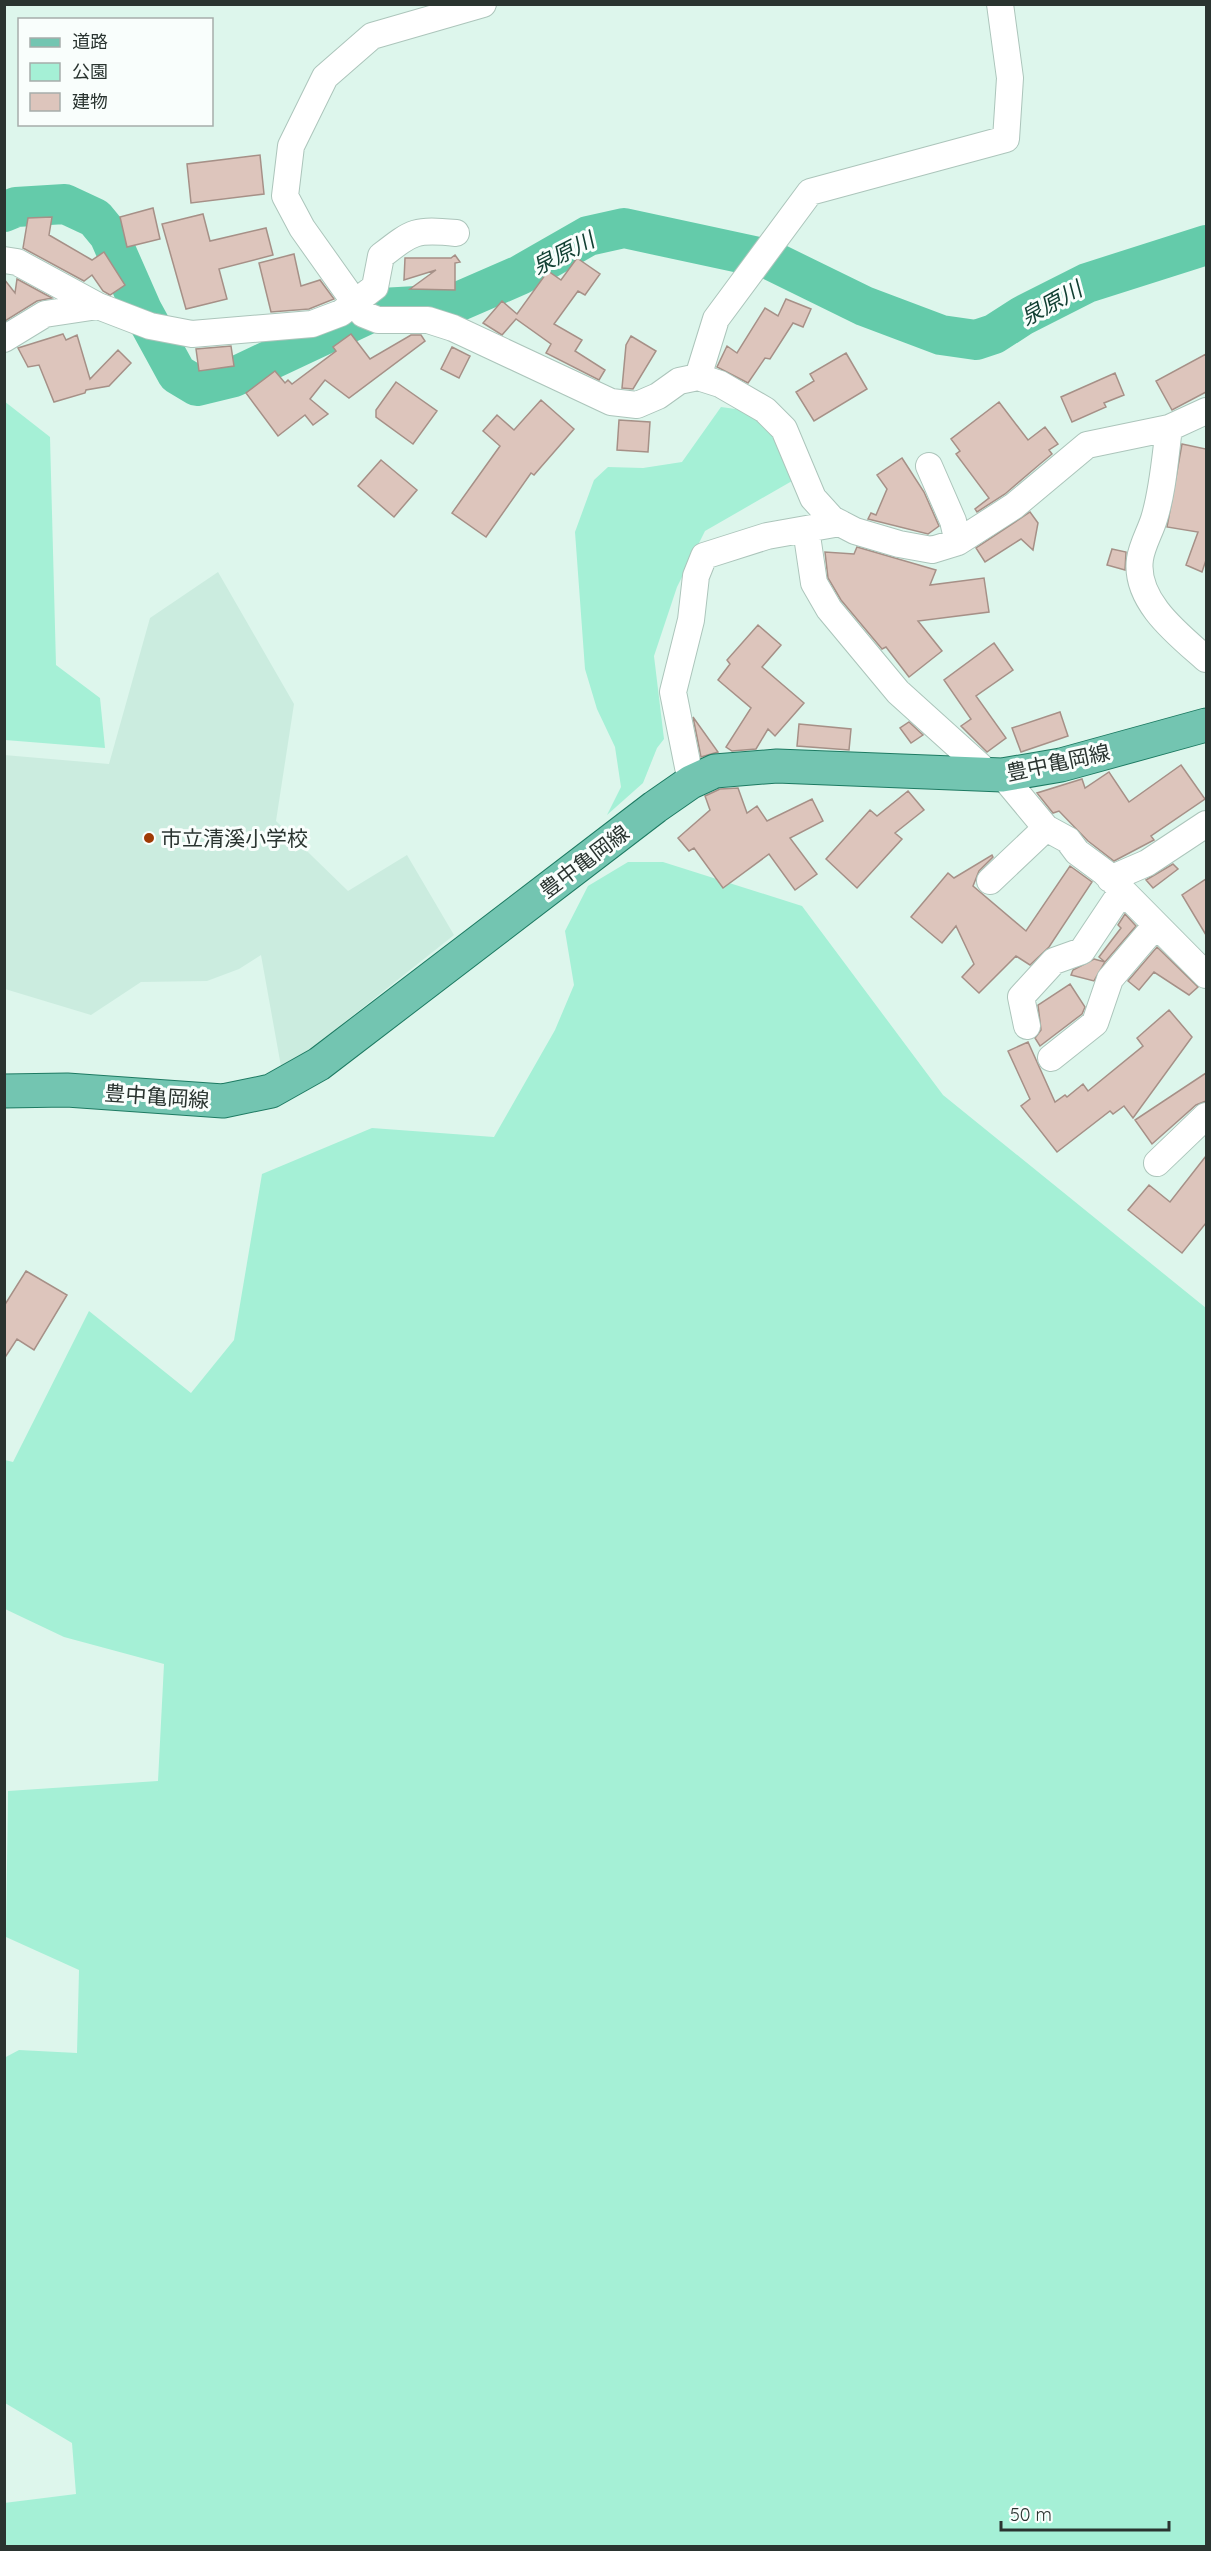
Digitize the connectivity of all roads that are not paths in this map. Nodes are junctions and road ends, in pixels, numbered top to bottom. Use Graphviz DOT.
graph roads {
  1 [pos="483,4"];
  2 [pos="1000,4"];
  3 [pos="456,233"];
  4 [pos="4,260"];
  5 [pos="355,303"];
  6 [pos="99,306"];
  7 [pos="4,339"];
  8 [pos="698,377"];
  9 [pos="1192,424"];
  10 [pos="929,466"];
  11 [pos="840,524"];
  12 [pos="806,529"];
  13 [pos="958,542"];
  14 [pos="1206,659"];
  15 [pos="1206,725"];
  16 [pos="996,775"];
  17 [pos="691,782"];
  18 [pos="1206,824"];
  19 [pos="1046,828"];
  20 [pos="990,881"];
  21 [pos="1116,885"];
  22 [pos="1156,925"];
  23 [pos="1206,975"];
  24 [pos="1027,1026"];
  25 [pos="1051,1058"];
  26 [pos="5,1093"];
  27 [pos="1206,1116"];
  28 [pos="1157,1163"];
  1 -- 5 [label="street"];
  2 -- 8 [label="street"];
  3 -- 5 [label="street"];
  4 -- 6 [label="street"];
  5 -- 6 [label="street"];
  5 -- 8 [label="street"];
  6 -- 7 [label="street"];
  8 -- 11 [label="street"];
  9 -- 13 [label="street"];
  9 -- 14 [label="street"];
  10 -- 13 [label="street"];
  11 -- 12 [label="street"];
  11 -- 13 [label="street"];
  12 -- 16 [label="street"];
  12 -- 17 [label="street"];
  15 -- 16 [label="main road, 豊中亀岡線"];
  16 -- 17 [label="main road, 豊中亀岡線"];
  16 -- 19 [label="street"];
  17 -- 26 [label="main road, 豊中亀岡線"];
  18 -- 21 [label="street"];
  19 -- 20 [label="street"];
  19 -- 21 [label="street"];
  21 -- 22 [label="street"];
  21 -- 24 [label="street"];
  22 -- 23 [label="street"];
  22 -- 25 [label="street"];
  27 -- 28 [label="street"];
}
